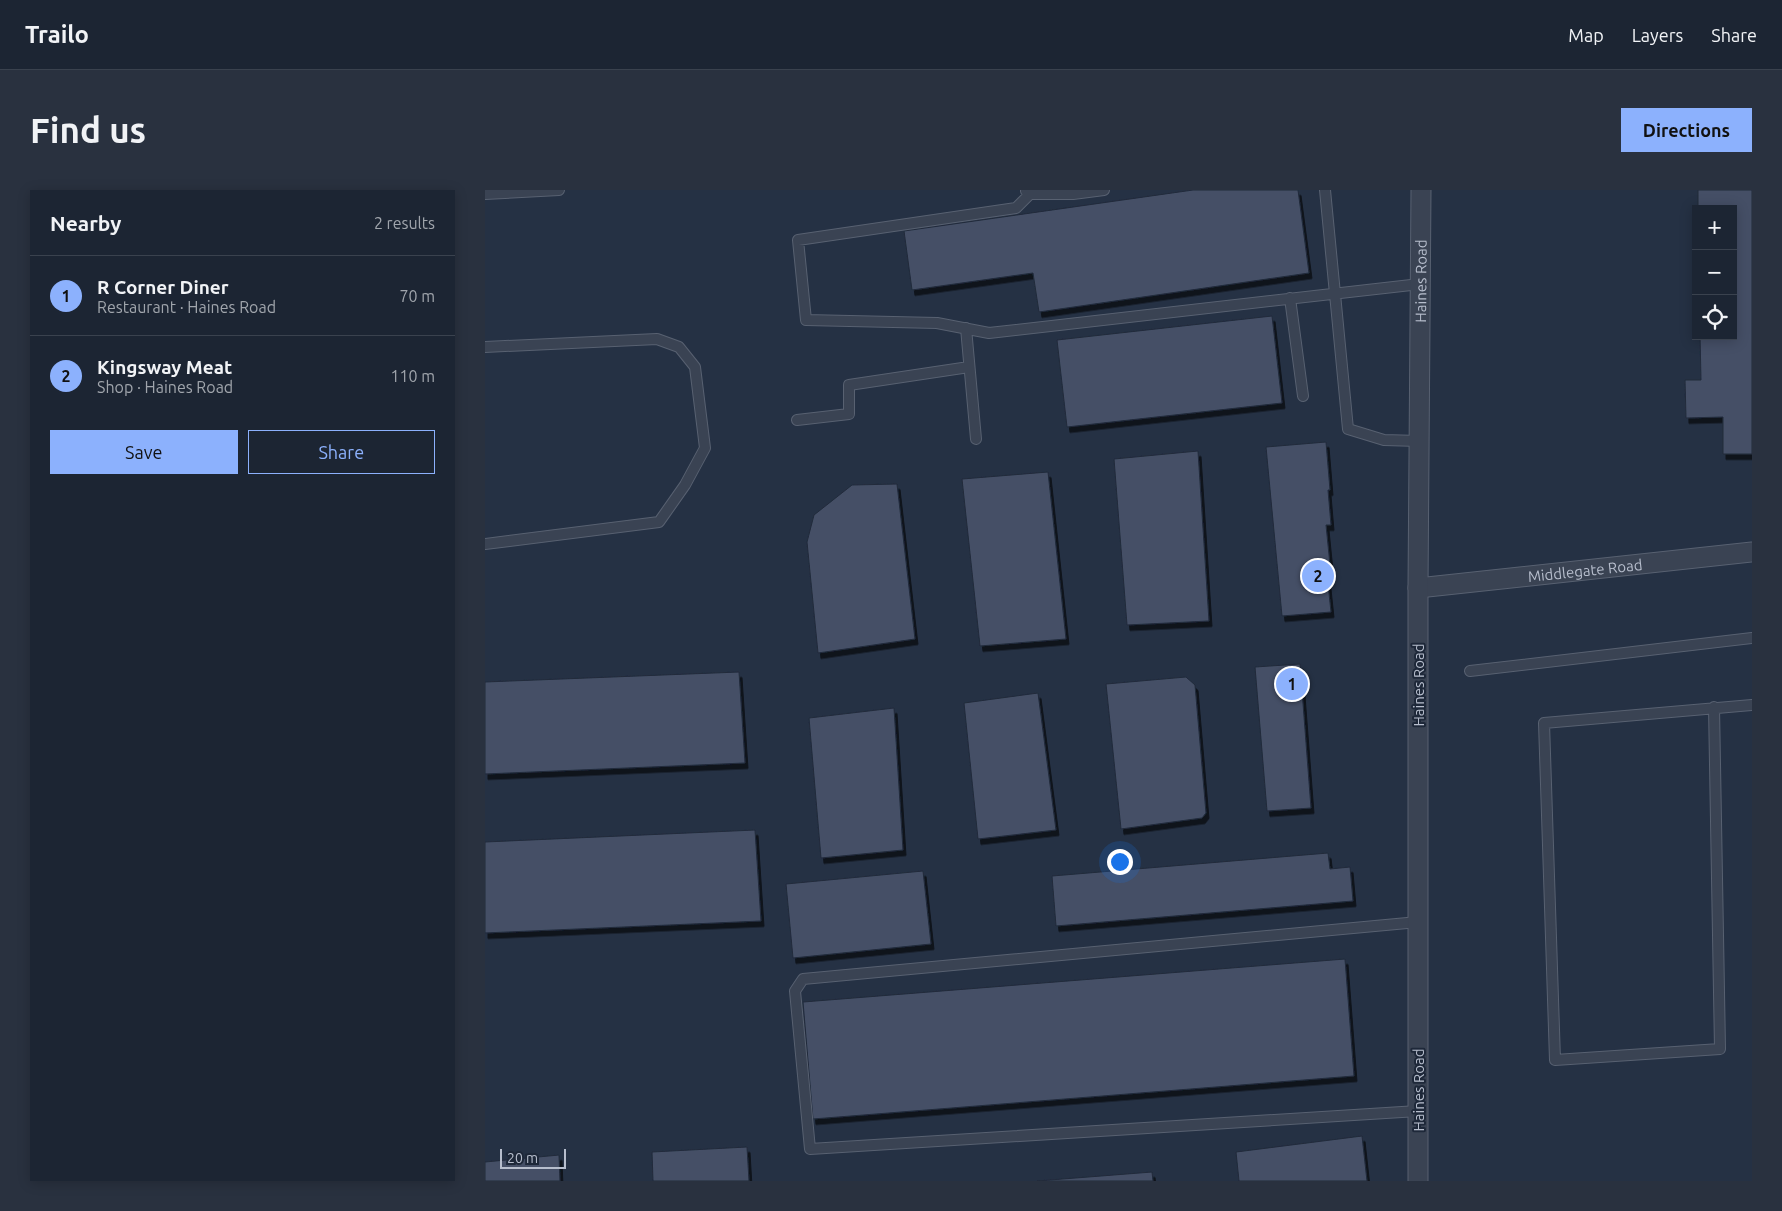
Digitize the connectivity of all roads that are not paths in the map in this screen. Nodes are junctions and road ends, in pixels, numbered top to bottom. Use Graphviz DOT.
graph roads {
  1 [pos="559,190"];
  2 [pos="1104,190"];
  3 [pos="1325,190"];
  4 [pos="1421,190"];
  5 [pos="1027,192"];
  6 [pos="485,194"];
  7 [pos="1421,284"];
  8 [pos="1336,294"];
  9 [pos="1290,298"];
  10 [pos="966,328"];
  11 [pos="485,346"];
  12 [pos="969,367"];
  13 [pos="1303,396"];
  14 [pos="797,420"];
  15 [pos="976,440"];
  16 [pos="1419,441"];
  17 [pos="485,544"];
  18 [pos="1752,552"];
  19 [pos="1418,588"];
  20 [pos="1752,638"];
  21 [pos="1470,671"];
  22 [pos="1752,705"];
  23 [pos="1715,708"];
  24 [pos="1418,922"];
  25 [pos="1418,1111"];
  26 [pos="1418,1181"];
  1 -- 6 [label="lane"];
  2 -- 5 [label="lane"];
  3 -- 8 [label="lane"];
  4 -- 7 [label="street, Haines Road"];
  5 -- 10 [label="lane"];
  7 -- 8 [label="lane"];
  7 -- 16 [label="street, Haines Road"];
  8 -- 9 [label="lane"];
  8 -- 16 [label="lane"];
  9 -- 10 [label="lane"];
  9 -- 13 [label="lane"];
  10 -- 12 [label="lane"];
  11 -- 17 [label="lane"];
  12 -- 14 [label="lane"];
  12 -- 15 [label="lane"];
  16 -- 19 [label="street, Haines Road"];
  18 -- 19 [label="street, Middlegate Road"];
  19 -- 24 [label="street, Haines Road"];
  20 -- 21 [label="lane"];
  22 -- 23 [label="lane"];
  23 -- 23 [label="lane"];
  24 -- 25 [label="street, Haines Road"];
  24 -- 25 [label="lane"];
  25 -- 26 [label="street, Haines Road"];
}
